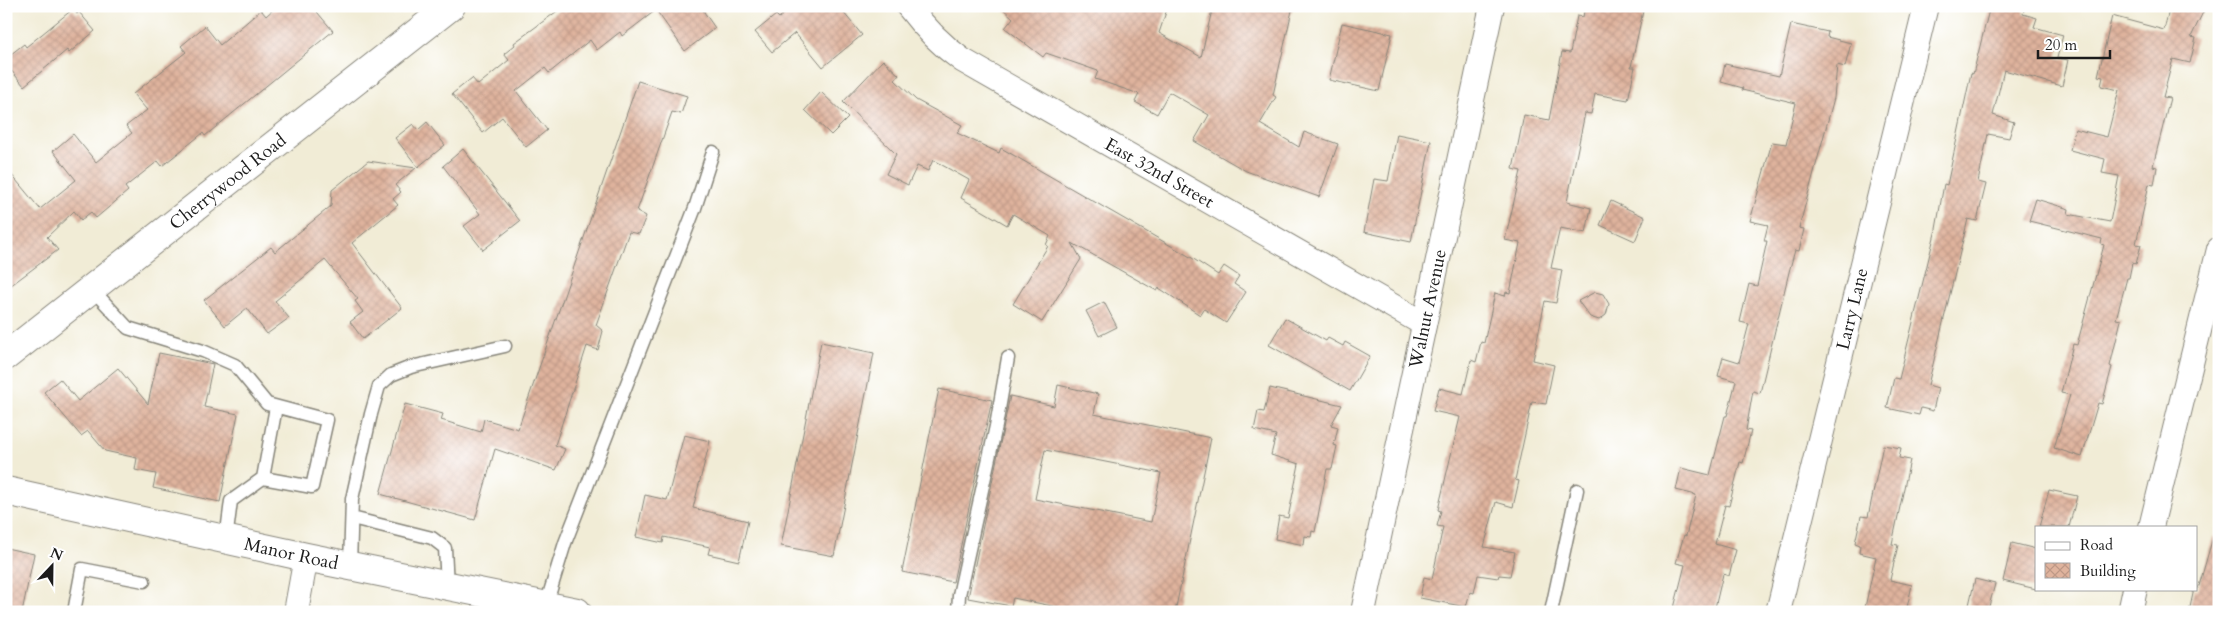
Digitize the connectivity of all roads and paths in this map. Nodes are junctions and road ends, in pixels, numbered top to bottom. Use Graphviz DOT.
graph roads {
  1 [pos="451,6"];
  2 [pos="908,6"];
  3 [pos="1492,6"];
  4 [pos="1926,6"];
  5 [pos="713,152"];
  6 [pos="2219,249"];
  7 [pos="92,289"];
  8 [pos="1424,324"];
  9 [pos="505,346"];
  10 [pos="6,356"];
  11 [pos="1008,358"];
  12 [pos="276,407"];
  13 [pos="263,478"];
  14 [pos="1577,490"];
  15 [pos="6,492"];
  16 [pos="352,518"];
  17 [pos="2151,526"];
  18 [pos="226,540"];
  19 [pos="306,557"];
  20 [pos="350,566"];
  21 [pos="144,581"];
  22 [pos="447,586"];
  23 [pos="2136,590"];
  24 [pos="546,606"];
  25 [pos="1366,611"];
  26 [pos="74,612"];
  27 [pos="296,612"];
  28 [pos="577,612"];
  29 [pos="958,612"];
  30 [pos="1551,612"];
  31 [pos="1778,612"];
  32 [pos="2130,612"];
  1 -- 7 [label="main road, Cherrywood Road"];
  2 -- 8 [label="street, East 32nd Street"];
  3 -- 8 [label="street, Walnut Avenue"];
  4 -- 31 [label="street, Larry Lane"];
  5 -- 24 [label="lane"];
  6 -- 17 [label="street"];
  7 -- 10 [label="main road, Cherrywood Road"];
  7 -- 12 [label="lane"];
  8 -- 25 [label="street, Walnut Avenue"];
  9 -- 16 [label="lane"];
  11 -- 29 [label="lane"];
  12 -- 13 [label="lane"];
  12 -- 13 [label="lane"];
  13 -- 18 [label="lane"];
  14 -- 30 [label="lane"];
  15 -- 18 [label="main road, Manor Road"];
  16 -- 20 [label="lane"];
  16 -- 22 [label="lane"];
  18 -- 19 [label="main road, Manor Road"];
  19 -- 20 [label="main road, Manor Road"];
  19 -- 27 [label="street"];
  20 -- 22 [label="main road, Manor Road"];
  21 -- 26 [label="lane"];
  22 -- 24 [label="main road, Manor Road"];
  23 -- 32 [label="street"];
  24 -- 28 [label="main road, Manor Road"];
}
